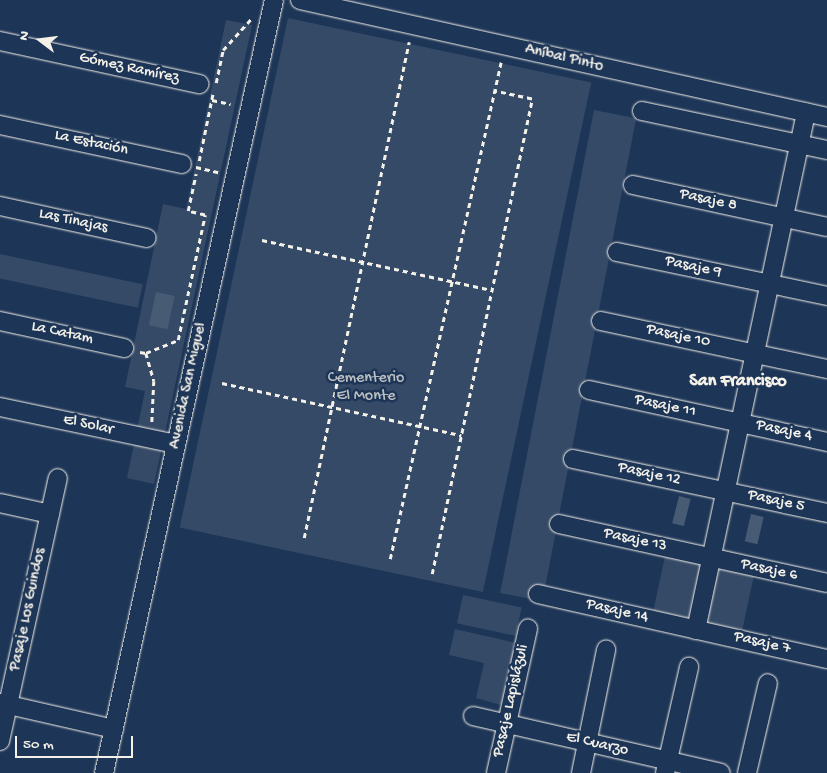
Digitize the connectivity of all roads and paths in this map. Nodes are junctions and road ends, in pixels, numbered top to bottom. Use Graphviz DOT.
graph roads {
  1 [pos="274,0"];
  2 [pos="300,0"];
  3 [pos="252,18"];
  4 [pos="0,41"];
  5 [pos="409,42"];
  6 [pos="501,62"];
  7 [pos="199,84"];
  8 [pos="494,91"];
  9 [pos="212,100"];
  10 [pos="231,104"];
  11 [pos="642,111"];
  12 [pos="806,113"];
  13 [pos="827,118"];
  14 [pos="0,124"];
  15 [pos="799,144"];
  16 [pos="827,150"];
  17 [pos="190,166"];
  18 [pos="218,172"];
  19 [pos="633,185"];
  20 [pos="0,206"];
  21 [pos="784,218"];
  22 [pos="827,227"];
  23 [pos="147,238"];
  24 [pos="262,240"];
  25 [pos="617,252"];
  26 [pos="362,262"];
  27 [pos="452,282"];
  28 [pos="770,284"];
  29 [pos="492,290"];
  30 [pos="827,296"];
  31 [pos="0,320"];
  32 [pos="601,321"];
  33 [pos="124,348"];
  34 [pos="755,354"];
  35 [pos="827,368"];
  36 [pos="222,383"];
  37 [pos="589,390"];
  38 [pos="332,407"];
  39 [pos="0,408"];
  40 [pos="740,423"];
  41 [pos="420,426"];
  42 [pos="461,434"];
  43 [pos="150,439"];
  44 [pos="827,442"];
  45 [pos="176,444"];
  46 [pos="573,459"];
  47 [pos="58,478"];
  48 [pos="726,491"];
  49 [pos="0,503"];
  50 [pos="827,513"];
  51 [pos="50,514"];
  52 [pos="558,524"];
  53 [pos="304,538"];
  54 [pos="390,558"];
  55 [pos="712,558"];
  56 [pos="432,574"];
  57 [pos="827,583"];
  58 [pos="538,594"];
  59 [pos="528,629"];
  60 [pos="696,630"];
  61 [pos="606,650"];
  62 [pos="827,659"];
  63 [pos="689,667"];
  64 [pos="768,683"];
  65 [pos="4,704"];
  66 [pos="473,716"];
  67 [pos="507,724"];
  68 [pos="114,728"];
  69 [pos="0,741"];
  70 [pos="587,742"];
  71 [pos="667,767"];
  72 [pos="104,773"];
  73 [pos="496,773"];
  74 [pos="580,773"];
  75 [pos="721,773"];
  76 [pos="747,773"];
  1 -- 45 [label="street, Avenida San Miguel"];
  2 -- 12 [label="street, Aníbal Pinto"];
  3 -- 9 [label="path"];
  4 -- 7 [label="street, Gómez Ramírez"];
  5 -- 26 [label="path"];
  6 -- 8 [label="path"];
  8 -- 27 [label="path"];
  8 -- 29 [label="path"];
  9 -- 10 [label="path"];
  9 -- 17 [label="path"];
  11 -- 15 [label="street"];
  12 -- 13 [label="street, Aníbal Pinto"];
  12 -- 15 [label="street"];
  14 -- 17 [label="street, La Estación"];
  15 -- 16 [label="street"];
  15 -- 21 [label="street"];
  17 -- 18 [label="path"];
  17 -- 43 [label="path"];
  19 -- 21 [label="street, Pasaje 8"];
  20 -- 23 [label="street, Las Tinajas"];
  21 -- 22 [label="street, Pasaje 8"];
  21 -- 28 [label="street"];
  24 -- 26 [label="path"];
  25 -- 28 [label="street, Pasaje 9"];
  26 -- 27 [label="path"];
  26 -- 38 [label="path"];
  27 -- 29 [label="path"];
  27 -- 41 [label="path"];
  28 -- 30 [label="street, Pasaje 9"];
  28 -- 34 [label="street"];
  29 -- 42 [label="path"];
  31 -- 33 [label="street, La Catam"];
  32 -- 34 [label="street, Pasaje 10"];
  34 -- 35 [label="street, Pasaje 10"];
  34 -- 40 [label="street"];
  36 -- 38 [label="path"];
  37 -- 40 [label="street, Pasaje 11"];
  38 -- 41 [label="path"];
  38 -- 53 [label="path"];
  39 -- 43 [label="street, El Solar"];
  40 -- 44 [label="street, Pasaje 4"];
  40 -- 48 [label="street"];
  41 -- 42 [label="path"];
  41 -- 54 [label="path"];
  42 -- 56 [label="path"];
  43 -- 45 [label="street, El Solar"];
  45 -- 68 [label="street, Avenida San Miguel"];
  46 -- 48 [label="street, Pasaje 12"];
  47 -- 51 [label="street, Pasaje Los Guindos"];
  48 -- 50 [label="street, Pasaje 5"];
  48 -- 55 [label="street"];
  49 -- 51 [label="street"];
  51 -- 65 [label="street, Pasaje Los Guindos"];
  52 -- 55 [label="street, Pasaje 13"];
  55 -- 57 [label="street, Pasaje 6"];
  55 -- 60 [label="street"];
  58 -- 60 [label="street, Pasaje 14"];
  59 -- 67 [label="street, Pasaje Lapislázuli"];
  60 -- 62 [label="street, Pasaje 7"];
  61 -- 70 [label="street"];
  63 -- 71 [label="street"];
  64 -- 76 [label="street"];
  65 -- 68 [label="street"];
  65 -- 69 [label="street, Pasaje Los Guindos"];
  66 -- 67 [label="street, El Cuarzo"];
  67 -- 70 [label="street, El Cuarzo"];
  67 -- 73 [label="street, Pasaje Lapislázuli"];
  68 -- 72 [label="street, Avenida San Miguel"];
  70 -- 71 [label="street, El Cuarzo"];
  70 -- 74 [label="street"];
  71 -- 75 [label="street, El Cuarzo"];
}
